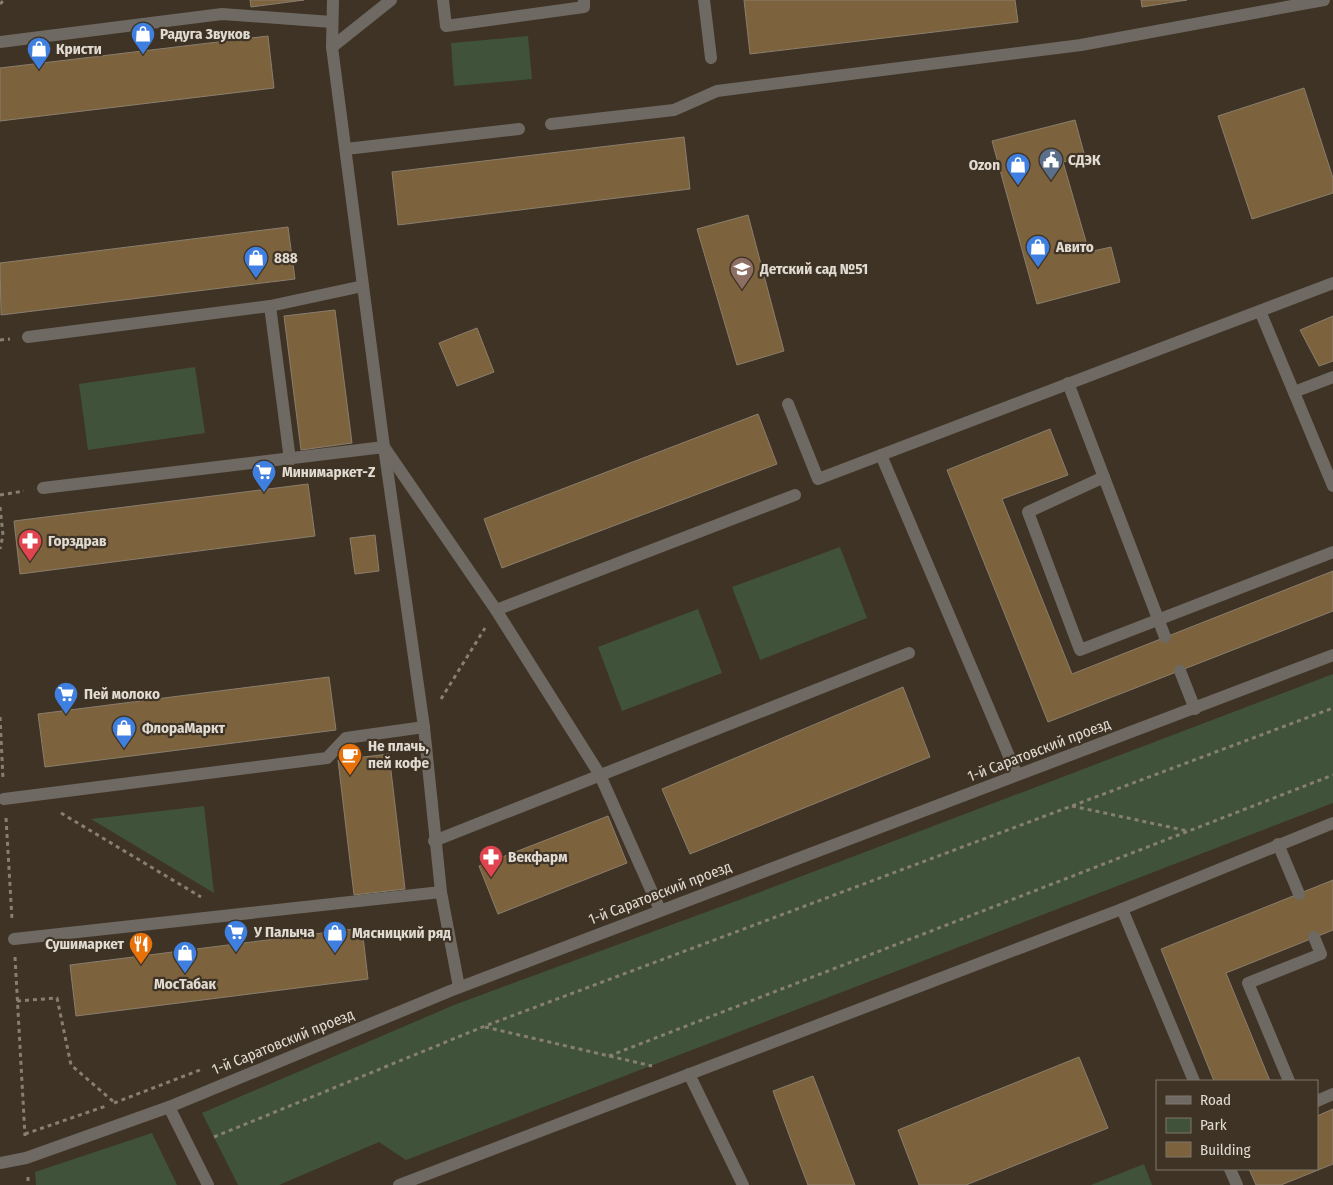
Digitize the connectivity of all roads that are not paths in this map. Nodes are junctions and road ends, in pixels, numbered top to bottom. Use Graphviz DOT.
graph roads {
  1 [pos="333,0"];
  2 [pos="391,0"];
  3 [pos="443,0"];
  4 [pos="584,0"];
  5 [pos="704,0"];
  6 [pos="1324,0"];
  7 [pos="332,22"];
  8 [pos="0,42"];
  9 [pos="332,47"];
  10 [pos="711,58"];
  11 [pos="551,124"];
  12 [pos="519,130"];
  13 [pos="346,150"];
  14 [pos="1333,283"];
  15 [pos="363,286"];
  16 [pos="270,306"];
  17 [pos="1260,311"];
  18 [pos="28,337"];
  19 [pos="1333,377"];
  20 [pos="1068,383"];
  21 [pos="1294,392"];
  22 [pos="788,404"];
  23 [pos="384,447"];
  24 [pos="881,455"];
  25 [pos="290,460"];
  26 [pos="1104,477"];
  27 [pos="1333,486"];
  28 [pos="43,488"];
  29 [pos="794,495"];
  30 [pos="1333,552"];
  31 [pos="496,610"];
  32 [pos="1159,620"];
  33 [pos="1165,637"];
  34 [pos="909,653"];
  35 [pos="1333,655"];
  36 [pos="1180,672"];
  37 [pos="1195,709"];
  38 [pos="424,728"];
  39 [pos="600,775"];
  40 [pos="1017,775"];
  41 [pos="4,799"];
  42 [pos="1333,823"];
  43 [pos="434,841"];
  44 [pos="1278,844"];
  45 [pos="441,892"];
  46 [pos="1299,894"];
  47 [pos="1122,909"];
  48 [pos="660,910"];
  49 [pos="1314,937"];
  50 [pos="14,939"];
  51 [pos="1327,951"];
  52 [pos="459,988"];
  53 [pos="688,1074"];
  54 [pos="1194,1080"];
  55 [pos="1289,1080"];
  56 [pos="1333,1094"];
  57 [pos="1318,1101"];
  58 [pos="169,1107"];
  59 [pos="0,1164"];
  60 [pos="1230,1170"];
  61 [pos="208,1185"];
  62 [pos="399,1185"];
  63 [pos="743,1185"];
  64 [pos="1237,1185"];
  1 -- 7 [label="street"];
  2 -- 9 [label="street"];
  3 -- 4 [label="street"];
  5 -- 10 [label="street"];
  6 -- 11 [label="street"];
  7 -- 8 [label="street"];
  7 -- 9 [label="street"];
  9 -- 13 [label="street"];
  12 -- 13 [label="street"];
  13 -- 15 [label="street"];
  14 -- 17 [label="street"];
  15 -- 16 [label="street"];
  15 -- 23 [label="street"];
  16 -- 18 [label="street"];
  16 -- 25 [label="street"];
  17 -- 20 [label="street"];
  17 -- 21 [label="street"];
  19 -- 21 [label="street"];
  20 -- 24 [label="street"];
  20 -- 26 [label="street"];
  21 -- 27 [label="street"];
  22 -- 24 [label="street"];
  23 -- 25 [label="street"];
  23 -- 31 [label="street"];
  23 -- 38 [label="street"];
  24 -- 40 [label="street"];
  25 -- 28 [label="street"];
  26 -- 32 [label="street"];
  26 -- 32 [label="street"];
  29 -- 31 [label="street"];
  30 -- 32 [label="street"];
  31 -- 39 [label="street"];
  32 -- 33 [label="street"];
  34 -- 39 [label="street"];
  35 -- 37 [label="street, 1-й Саратовский проезд"];
  36 -- 37 [label="street"];
  37 -- 40 [label="street, 1-й Саратовский проезд"];
  38 -- 41 [label="street"];
  38 -- 43 [label="street"];
  39 -- 43 [label="street"];
  39 -- 48 [label="street"];
  40 -- 48 [label="street, 1-й Саратовский проезд"];
  42 -- 44 [label="street"];
  43 -- 45 [label="street"];
  44 -- 46 [label="street"];
  44 -- 47 [label="street"];
  45 -- 50 [label="street"];
  45 -- 52 [label="street"];
  47 -- 53 [label="street"];
  47 -- 54 [label="street"];
  48 -- 52 [label="street, 1-й Саратовский проезд"];
  49 -- 51 [label="street"];
  51 -- 55 [label="street"];
  52 -- 58 [label="street, 1-й Саратовский проезд"];
  53 -- 62 [label="street"];
  53 -- 63 [label="street"];
  56 -- 57 [label="street"];
  58 -- 59 [label="street, 1-й Саратовский проезд"];
  58 -- 61 [label="street"];
  60 -- 64 [label="street"];
}
